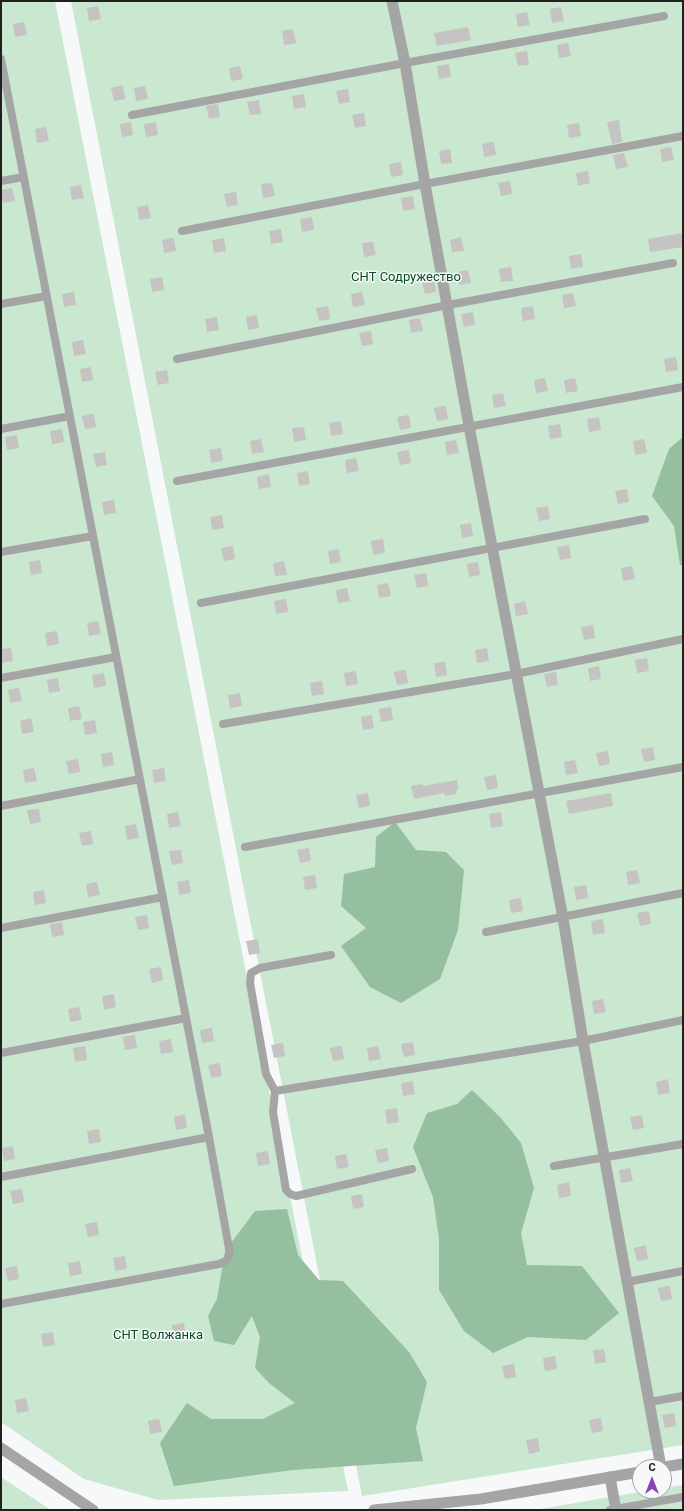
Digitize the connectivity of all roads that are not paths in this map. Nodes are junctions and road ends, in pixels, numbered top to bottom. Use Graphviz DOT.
graph roads {
  1 [pos="392,1"];
  2 [pos="664,16"];
  3 [pos="1,59"];
  4 [pos="405,63"];
  5 [pos="132,115"];
  6 [pos="683,136"];
  7 [pos="24,177"];
  8 [pos="1,181"];
  9 [pos="426,184"];
  10 [pos="182,231"];
  11 [pos="673,263"];
  12 [pos="47,296"];
  13 [pos="1,304"];
  14 [pos="448,305"];
  15 [pos="177,359"];
  16 [pos="683,387"];
  17 [pos="70,416"];
  18 [pos="469,426"];
  19 [pos="1,428"];
  20 [pos="177,481"];
  21 [pos="645,519"];
  22 [pos="93,536"];
  23 [pos="493,548"];
  24 [pos="1,552"];
  25 [pos="201,603"];
  26 [pos="683,639"];
  27 [pos="116,657"];
  28 [pos="516,674"];
  29 [pos="1,678"];
  30 [pos="223,724"];
  31 [pos="683,767"];
  32 [pos="140,779"];
  33 [pos="538,794"];
  34 [pos="1,806"];
  35 [pos="245,847"];
  36 [pos="683,893"];
  37 [pos="163,897"];
  38 [pos="563,918"];
  39 [pos="1,928"];
  40 [pos="486,932"];
  41 [pos="331,955"];
  42 [pos="186,1018"];
  43 [pos="683,1020"];
  44 [pos="583,1041"];
  45 [pos="1,1053"];
  46 [pos="275,1091"];
  47 [pos="209,1137"];
  48 [pos="683,1144"];
  49 [pos="605,1158"];
  50 [pos="554,1166"];
  51 [pos="412,1169"];
  52 [pos="1,1177"];
  53 [pos="683,1272"];
  54 [pos="626,1282"];
  55 [pos="1,1304"];
  56 [pos="683,1396"];
  57 [pos="649,1402"];
  58 [pos="1,1448"];
  59 [pos="660,1459"];
  60 [pos="683,1464"];
  61 [pos="672,1466"];
  62 [pos="632,1473"];
  63 [pos="610,1477"];
  64 [pos="683,1497"];
  65 [pos="93,1510"];
  66 [pos="374,1510"];
  67 [pos="614,1510"];
  1 -- 4 [label="street"];
  2 -- 4 [label="lane"];
  3 -- 7 [label="lane"];
  4 -- 5 [label="lane"];
  4 -- 9 [label="street"];
  6 -- 9 [label="lane"];
  7 -- 8 [label="lane"];
  7 -- 12 [label="lane"];
  9 -- 10 [label="lane"];
  9 -- 14 [label="street"];
  11 -- 14 [label="lane"];
  12 -- 13 [label="lane"];
  12 -- 17 [label="lane"];
  14 -- 15 [label="lane"];
  14 -- 18 [label="street"];
  16 -- 18 [label="lane"];
  17 -- 19 [label="lane"];
  17 -- 22 [label="lane"];
  18 -- 20 [label="lane"];
  18 -- 23 [label="street"];
  21 -- 23 [label="lane"];
  22 -- 24 [label="lane"];
  22 -- 27 [label="lane"];
  23 -- 25 [label="lane"];
  23 -- 28 [label="street"];
  26 -- 28 [label="lane"];
  27 -- 29 [label="lane"];
  27 -- 32 [label="lane"];
  28 -- 30 [label="lane"];
  28 -- 33 [label="street"];
  31 -- 33 [label="lane"];
  32 -- 34 [label="lane"];
  32 -- 37 [label="lane"];
  33 -- 35 [label="lane"];
  33 -- 38 [label="street"];
  36 -- 38 [label="lane"];
  37 -- 39 [label="lane"];
  37 -- 42 [label="lane"];
  38 -- 40 [label="lane"];
  38 -- 44 [label="street"];
  41 -- 46 [label="lane"];
  42 -- 45 [label="lane"];
  42 -- 47 [label="lane"];
  43 -- 44 [label="lane"];
  44 -- 46 [label="lane"];
  44 -- 49 [label="street"];
  46 -- 51 [label="lane"];
  47 -- 52 [label="lane"];
  47 -- 55 [label="lane"];
  48 -- 49 [label="lane"];
  49 -- 50 [label="lane"];
  49 -- 54 [label="street"];
  53 -- 54 [label="lane"];
  54 -- 57 [label="street"];
  56 -- 57 [label="lane"];
  57 -- 59 [label="street"];
  58 -- 65 [label="street"];
  60 -- 61 [label="street"];
  62 -- 63 [label="street"];
  63 -- 66 [label="street"];
  63 -- 67 [label="street"];
  64 -- 67 [label="lane"];
}
